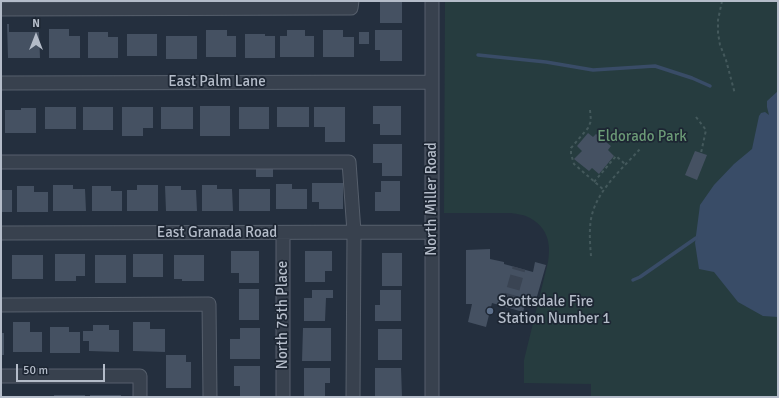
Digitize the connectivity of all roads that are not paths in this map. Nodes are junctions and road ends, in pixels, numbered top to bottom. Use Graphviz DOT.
graph roads {
  1 [pos="352,1"];
  2 [pos="432,1"];
  3 [pos="1,10"];
  4 [pos="432,82"];
  5 [pos="1,83"];
  6 [pos="1,162"];
  7 [pos="354,232"];
  8 [pos="432,232"];
  9 [pos="283,233"];
  10 [pos="1,234"];
  11 [pos="1,305"];
  12 [pos="1,376"];
  13 [pos="140,397"];
  14 [pos="210,397"];
  15 [pos="283,397"];
  16 [pos="354,397"];
  17 [pos="432,397"];
  1 -- 3 [label="street"];
  2 -- 4 [label="street, North Miller Road"];
  4 -- 5 [label="street, East Palm Lane"];
  4 -- 8 [label="street, North Miller Road"];
  6 -- 7 [label="street"];
  7 -- 8 [label="street, East Granada Road"];
  7 -- 9 [label="street, East Granada Road"];
  7 -- 16 [label="street"];
  8 -- 17 [label="street, North Miller Road"];
  9 -- 10 [label="street, East Granada Road"];
  9 -- 15 [label="street, North 75th Place"];
  11 -- 14 [label="street"];
  12 -- 13 [label="street"];
}
